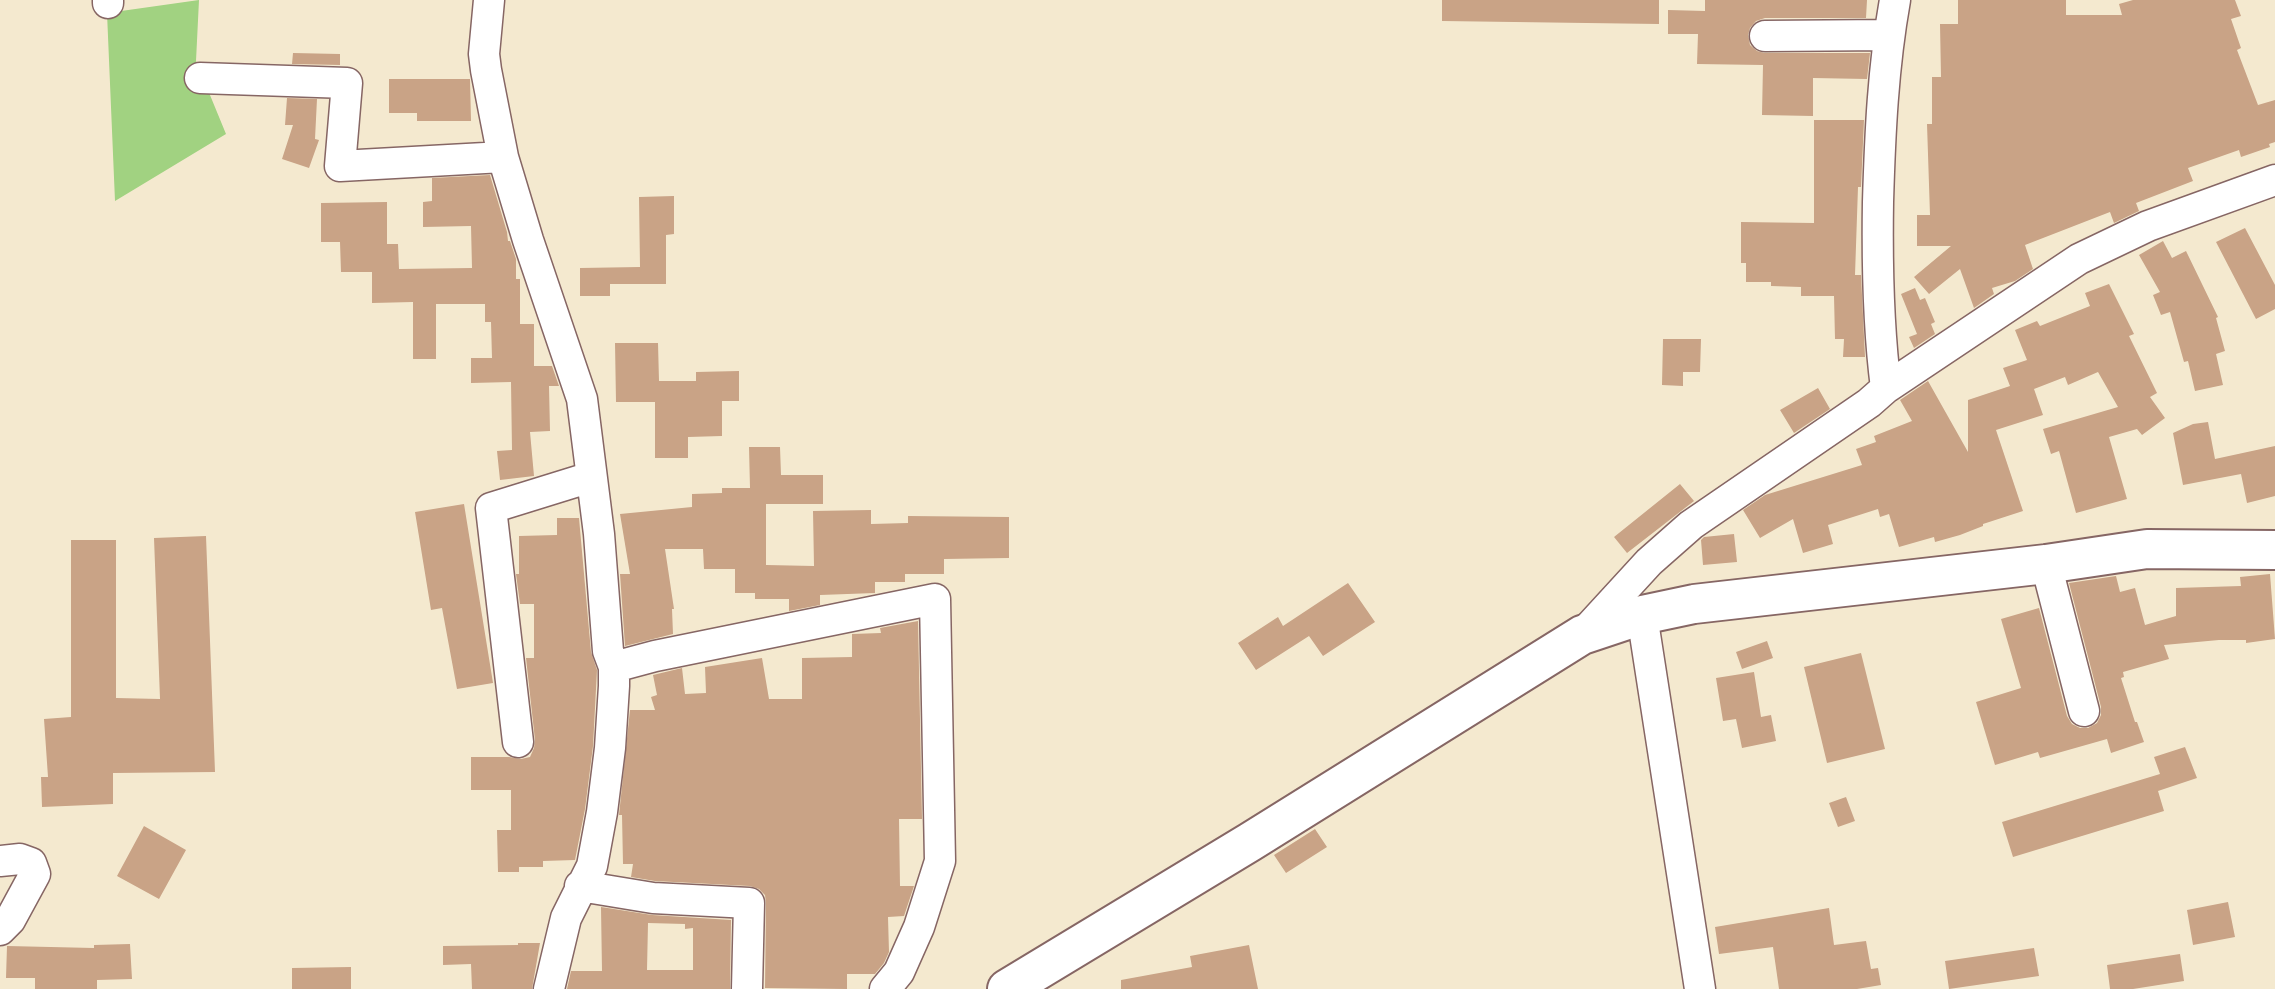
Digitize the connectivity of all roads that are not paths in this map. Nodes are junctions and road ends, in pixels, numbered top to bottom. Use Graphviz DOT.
graph roads {
  1 [pos="489,0"];
  2 [pos="1895,0"];
  3 [pos="1889,35"];
  4 [pos="1765,36"];
  5 [pos="200,78"];
  6 [pos="503,157"];
  7 [pos="2275,180"];
  8 [pos="1886,388"];
  9 [pos="591,477"];
  10 [pos="2275,550"];
  11 [pos="2046,564"];
  12 [pos="1642,615"];
  13 [pos="1582,635"];
  14 [pos="614,667"];
  15 [pos="2084,711"];
  16 [pos="518,742"];
  17 [pos="0,861"];
  18 [pos="580,886"];
  19 [pos="0,930"];
  20 [pos="549,989"];
  21 [pos="747,989"];
  22 [pos="884,989"];
  23 [pos="1007,989"];
  24 [pos="1700,989"];
  1 -- 6 [label="street"];
  2 -- 3 [label="street"];
  3 -- 4 [label="street"];
  3 -- 8 [label="street"];
  5 -- 6 [label="street"];
  6 -- 9 [label="street"];
  7 -- 8 [label="street"];
  8 -- 13 [label="street"];
  9 -- 14 [label="street"];
  9 -- 16 [label="street"];
  10 -- 11 [label="highway"];
  11 -- 12 [label="highway"];
  11 -- 15 [label="street"];
  12 -- 13 [label="highway"];
  12 -- 24 [label="street"];
  13 -- 23 [label="highway"];
  14 -- 18 [label="street"];
  14 -- 22 [label="street"];
  17 -- 19 [label="street"];
  18 -- 20 [label="street"];
  18 -- 21 [label="street"];
}
